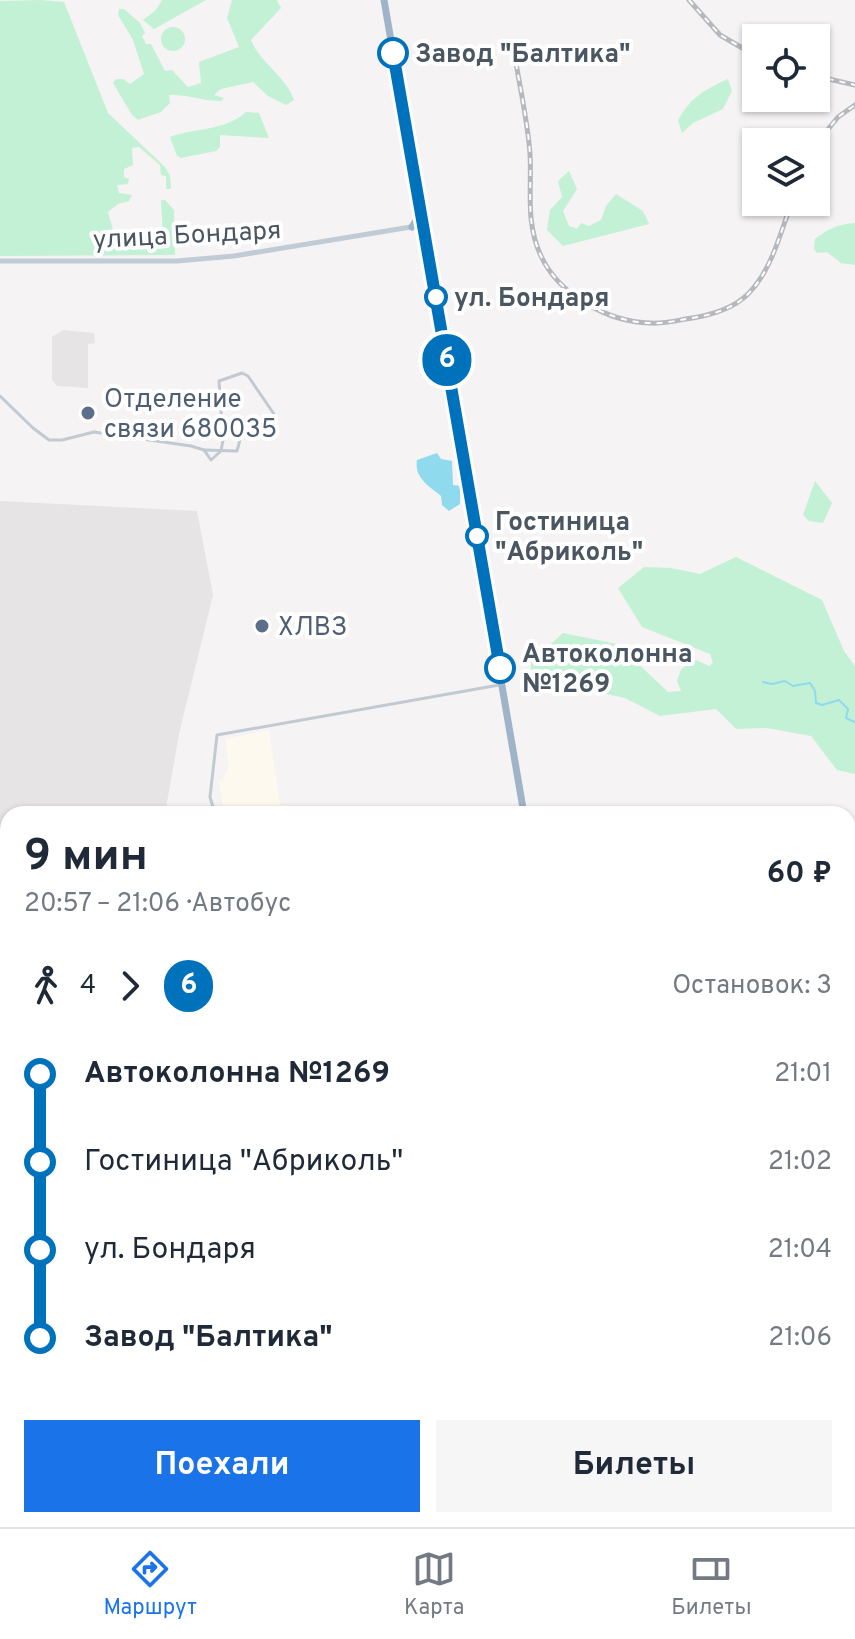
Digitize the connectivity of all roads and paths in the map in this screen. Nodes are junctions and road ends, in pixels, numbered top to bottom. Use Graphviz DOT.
graph roads {
  1 [pos="384,0"];
  2 [pos="421,212"];
  3 [pos="423,225"];
  4 [pos="412,227"];
  5 [pos="425,239"];
  6 [pos="0,261"];
  7 [pos="0,396"];
  8 [pos="276,417"];
  9 [pos="242,432"];
  10 [pos="204,450"];
  11 [pos="221,451"];
  12 [pos="503,684"];
  13 [pos="213,806"];
  14 [pos="523,806"];
  1 -- 2 [label="highway"];
  2 -- 3 [label="highway"];
  2 -- 4 [label="highway"];
  3 -- 4 [label="main road, улица Бондаря"];
  3 -- 5 [label="highway"];
  4 -- 5 [label="main road"];
  4 -- 6 [label="main road, улица Бондаря"];
  5 -- 12 [label="highway"];
  7 -- 10 [label="street"];
  8 -- 11 [label="street"];
  9 -- 11 [label="street"];
  10 -- 11 [label="street"];
  10 -- 11 [label="street"];
  12 -- 13 [label="street"];
  12 -- 14 [label="highway"];
}
